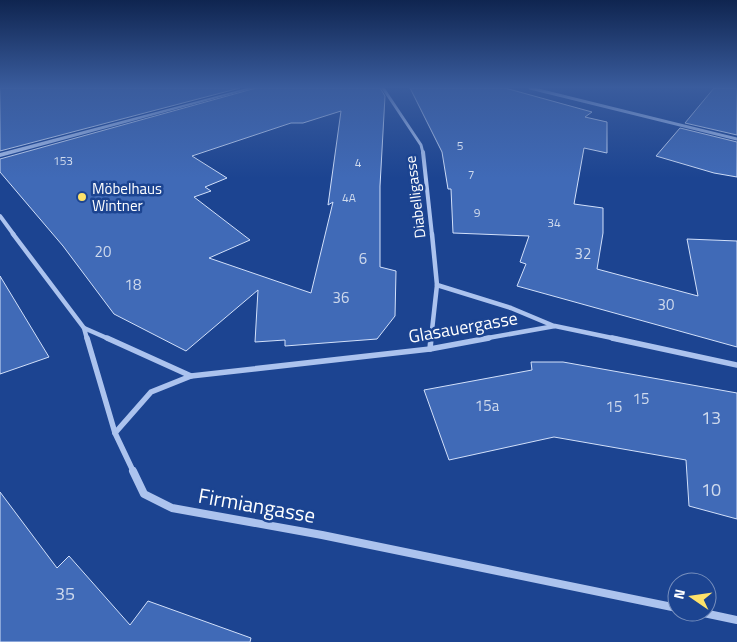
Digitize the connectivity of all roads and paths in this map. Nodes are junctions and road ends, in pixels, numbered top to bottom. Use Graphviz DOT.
graph roads {
  1 [pos="139,118"];
  2 [pos="402,118"];
  3 [pos="652,118"];
  4 [pos="737,139"];
  5 [pos="0,155"];
  6 [pos="0,216"];
  7 [pos="437,285"];
  8 [pos="555,326"];
  9 [pos="84,328"];
  10 [pos="430,349"];
  11 [pos="737,365"];
  12 [pos="191,376"];
  13 [pos="115,433"];
  14 [pos="667,606"];
  15 [pos="717,616"];
  16 [pos="737,620"];
  1 -- 5 [label="street"];
  2 -- 7 [label="street, Diabelligasse"];
  3 -- 4 [label="street"];
  6 -- 9 [label="street, Firmiangasse"];
  7 -- 8 [label="street"];
  7 -- 10 [label="street, Diabelligasse"];
  8 -- 10 [label="street, Glasauergasse"];
  8 -- 11 [label="street, Glasauergasse"];
  9 -- 12 [label="street"];
  9 -- 13 [label="street, Firmiangasse"];
  10 -- 12 [label="street, Glasauergasse"];
  12 -- 13 [label="street, Glasauergasse"];
  13 -- 14 [label="street, Firmiangasse"];
  15 -- 16 [label="street"];
}
